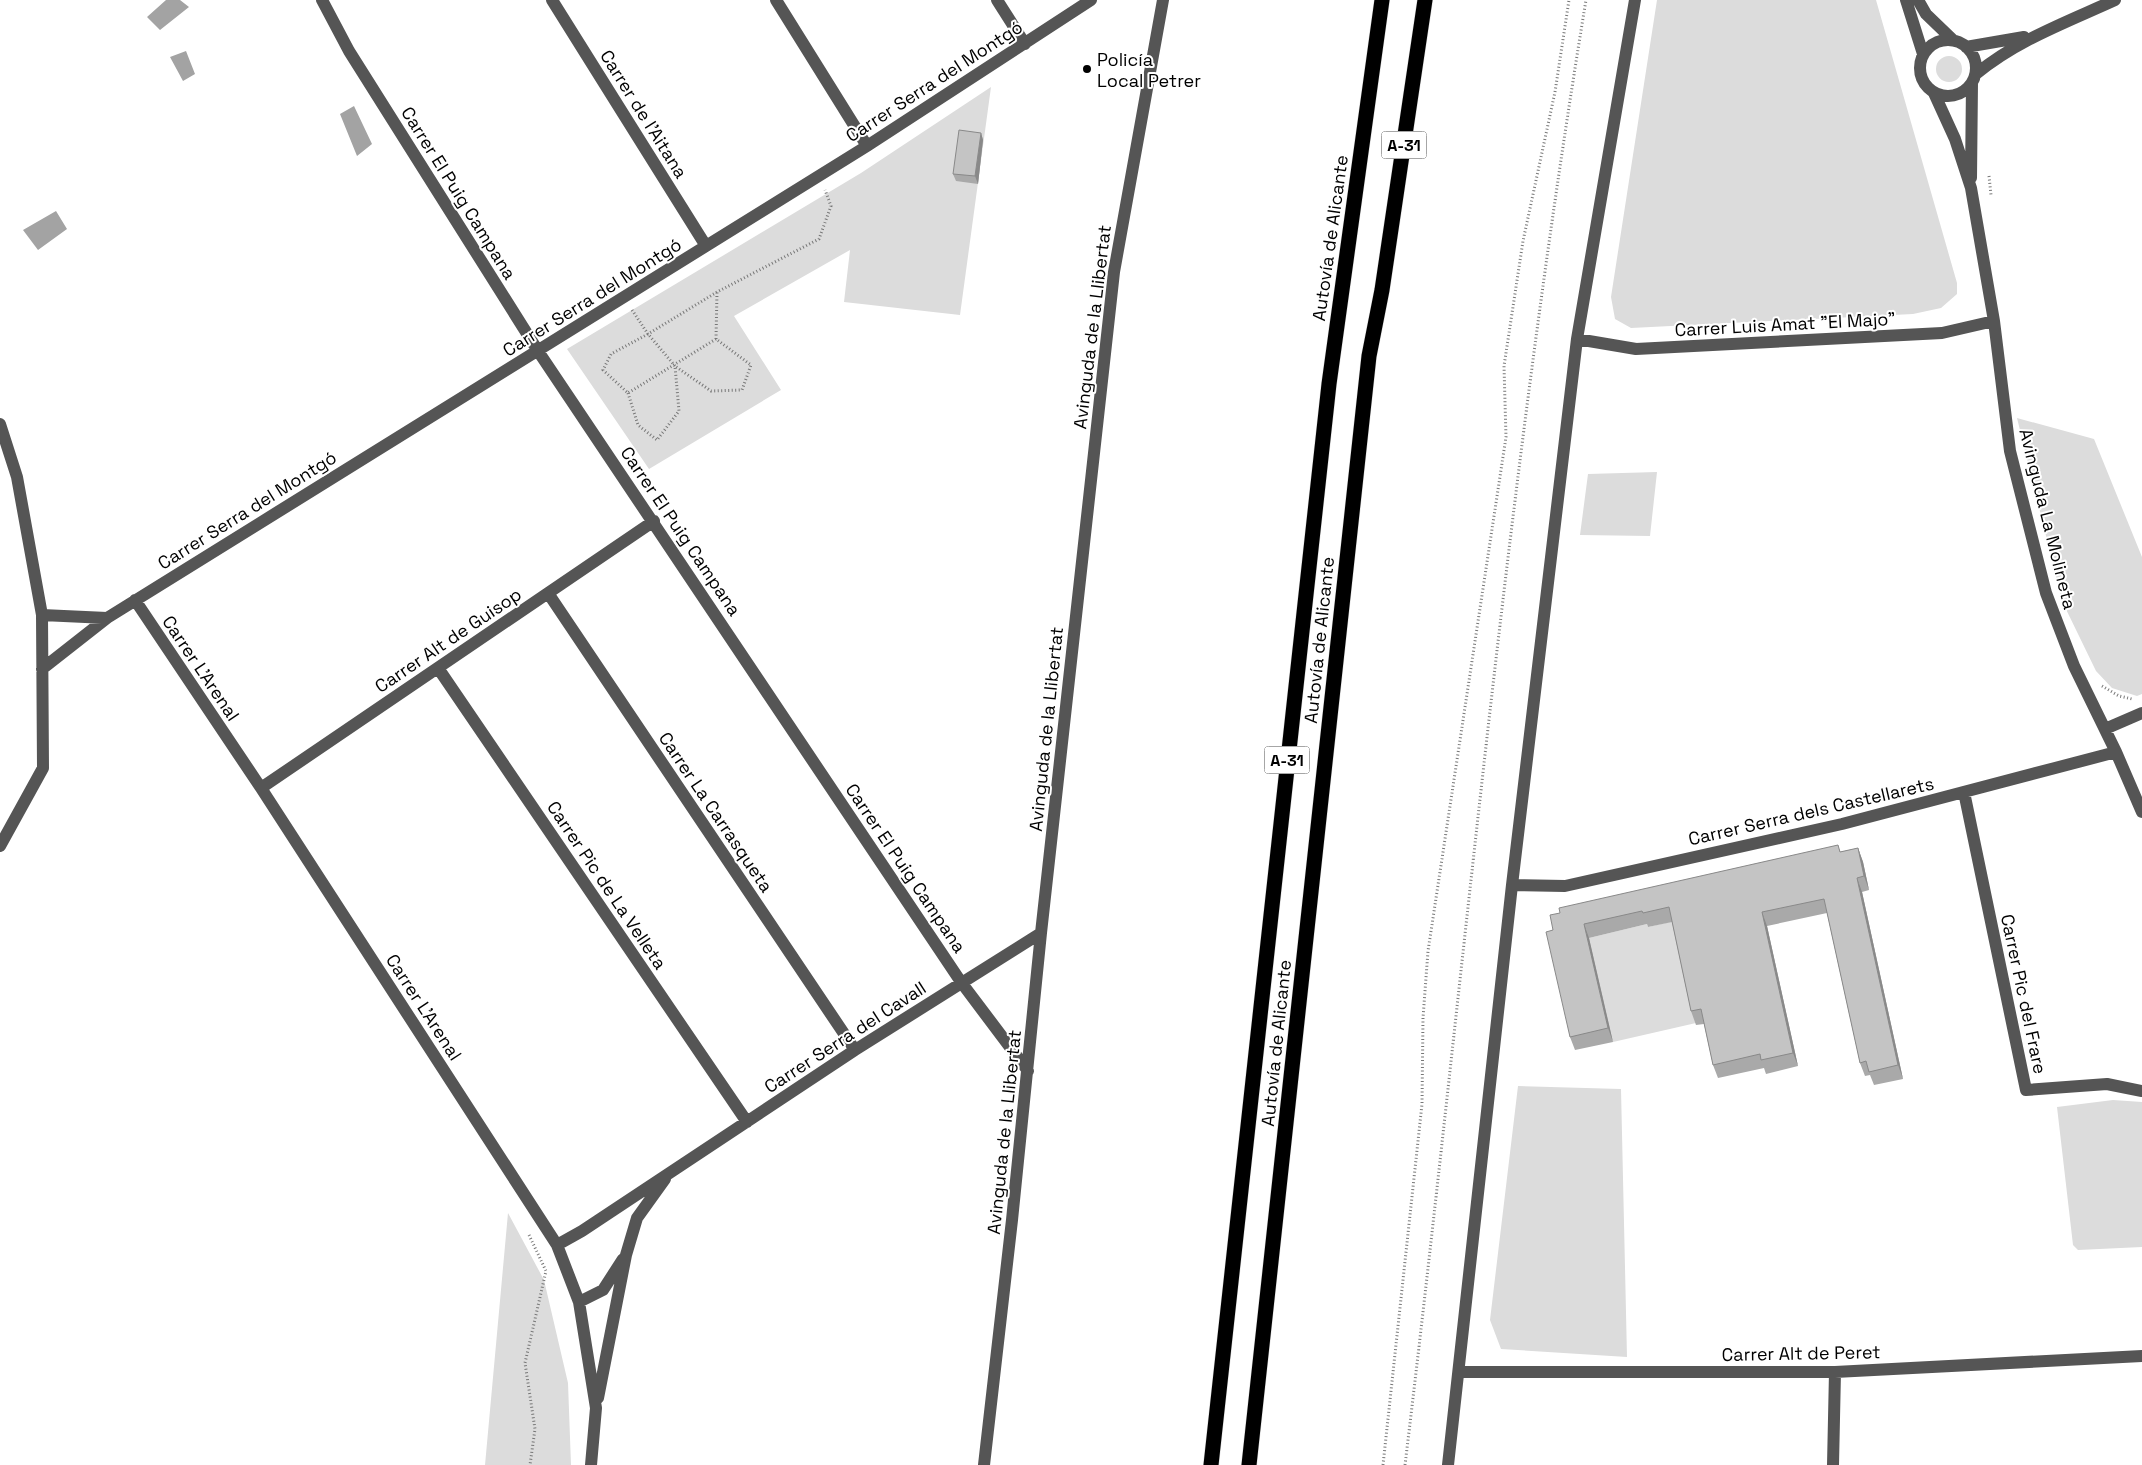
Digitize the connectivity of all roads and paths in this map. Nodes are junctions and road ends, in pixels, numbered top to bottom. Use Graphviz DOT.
graph roads {
  1 [pos="322,0"];
  2 [pos="552,0"];
  3 [pos="776,0"];
  4 [pos="997,0"];
  5 [pos="1091,0"];
  6 [pos="1163,0"];
  7 [pos="1382,0"];
  8 [pos="1425,0"];
  9 [pos="1569,0"];
  10 [pos="1586,0"];
  11 [pos="1636,0"];
  12 [pos="1906,0"];
  13 [pos="1918,0"];
  14 [pos="2115,0"];
  15 [pos="2036,35"];
  16 [pos="1953,40"];
  17 [pos="1025,44"];
  18 [pos="1966,47"];
  19 [pos="1923,54"];
  20 [pos="1974,78"];
  21 [pos="1934,93"];
  22 [pos="867,146"];
  23 [pos="820,175"];
  24 [pos="1989,176"];
  25 [pos="1970,188"];
  26 [pos="1991,195"];
  27 [pos="706,246"];
  28 [pos="717,292"];
  29 [pos="624,298"];
  30 [pos="1994,321"];
  31 [pos="648,334"];
  32 [pos="716,339"];
  33 [pos="1577,339"];
  34 [pos="538,351"];
  35 [pos="675,366"];
  36 [pos="628,394"];
  37 [pos="0,424"];
  38 [pos="654,521"];
  39 [pos="548,593"];
  40 [pos="135,600"];
  41 [pos="42,615"];
  42 [pos="107,618"];
  43 [pos="438,668"];
  44 [pos="42,670"];
  45 [pos="2098,683"];
  46 [pos="2137,701"];
  47 [pos="2142,713"];
  48 [pos="2105,729"];
  49 [pos="2116,752"];
  50 [pos="261,788"];
  51 [pos="1964,792"];
  52 [pos="2142,812"];
  53 [pos="0,846"];
  54 [pos="1512,885"];
  55 [pos="1041,933"];
  56 [pos="961,982"];
  57 [pos="855,1050"];
  58 [pos="1028,1071"];
  59 [pos="2142,1091"];
  60 [pos="746,1122"];
  61 [pos="670,1172"];
  62 [pos="557,1245"];
  63 [pos="626,1255"];
  64 [pos="544,1280"];
  65 [pos="580,1302"];
  66 [pos="2142,1356"];
  67 [pos="1460,1372"];
  68 [pos="1834,1372"];
  69 [pos="596,1408"];
  70 [pos="530,1465"];
  71 [pos="591,1465"];
  72 [pos="984,1465"];
  73 [pos="1211,1465"];
  74 [pos="1249,1465"];
  75 [pos="1383,1465"];
  76 [pos="1405,1465"];
  77 [pos="1448,1465"];
  78 [pos="1833,1465"];
  1 -- 34 [label="street, Carrer El Puig Campana"];
  2 -- 27 [label="street, Carrer de l'Aitana"];
  3 -- 22 [label="street"];
  4 -- 17 [label="street"];
  5 -- 17 [label="street, Carrer Serra del Montgó"];
  6 -- 55 [label="street, Avinguda de la Llibertat"];
  7 -- 73 [label="highway, Autovía de Alicante / A-31"];
  8 -- 74 [label="highway, Autovía de Alicante / A-31"];
  9 -- 75 [label="path"];
  10 -- 76 [label="path"];
  11 -- 33 [label="street"];
  12 -- 19 [label="street"];
  13 -- 16 [label="street"];
  14 -- 15 [label="street"];
  15 -- 18 [label="street"];
  15 -- 20 [label="street"];
  16 -- 18 [label="street"];
  16 -- 19 [label="street"];
  17 -- 22 [label="street, Carrer Serra del Montgó"];
  18 -- 20 [label="street"];
  19 -- 21 [label="street"];
  20 -- 21 [label="street"];
  20 -- 25 [label="street, Avinguda La Molineta"];
  21 -- 25 [label="street, Avinguda La Molineta"];
  22 -- 23 [label="street, Carrer Serra del Montgó"];
  23 -- 27 [label="street, Carrer Serra del Montgó"];
  23 -- 28 [label="path"];
  24 -- 26 [label="path"];
  25 -- 30 [label="street, Avinguda La Molineta"];
  27 -- 29 [label="street, Carrer Serra del Montgó"];
  28 -- 31 [label="path"];
  28 -- 32 [label="path"];
  29 -- 31 [label="path"];
  29 -- 34 [label="street, Carrer Serra del Montgó"];
  30 -- 33 [label="street, Carrer Luis Amat \"El Majo\""];
  30 -- 48 [label="street, Avinguda La Molineta"];
  31 -- 35 [label="path"];
  31 -- 36 [label="path"];
  32 -- 35 [label="path"];
  32 -- 35 [label="path"];
  33 -- 54 [label="street"];
  34 -- 38 [label="street, Carrer El Puig Campana"];
  34 -- 40 [label="street, Carrer Serra del Montgó"];
  35 -- 36 [label="path"];
  35 -- 36 [label="path"];
  37 -- 41 [label="street"];
  38 -- 39 [label="street, Carrer Alt de Guisop"];
  38 -- 56 [label="street, Carrer El Puig Campana"];
  39 -- 43 [label="street, Carrer Alt de Guisop"];
  39 -- 57 [label="street, Carrer La Carrasqueta"];
  40 -- 42 [label="street, Carrer Serra del Montgó"];
  40 -- 50 [label="street, Carrer L'Arenal"];
  41 -- 42 [label="street"];
  41 -- 44 [label="street"];
  42 -- 44 [label="street, Carrer Serra del Montgó"];
  43 -- 50 [label="street, Carrer Alt de Guisop"];
  43 -- 60 [label="street, Carrer Pic de La Velleta"];
  44 -- 53 [label="street"];
  45 -- 46 [label="path"];
  47 -- 48 [label="street"];
  48 -- 49 [label="street, Avinguda La Molineta"];
  49 -- 51 [label="street, Carrer Serra dels Castellarets"];
  49 -- 52 [label="street, Avinguda La Molineta"];
  50 -- 62 [label="street, Carrer L'Arenal"];
  51 -- 54 [label="street, Carrer Serra dels Castellarets"];
  51 -- 59 [label="street, Carrer Pic del Frare"];
  54 -- 67 [label="street"];
  55 -- 56 [label="street, Carrer Serra del Cavall"];
  55 -- 58 [label="street, Avinguda de la Llibertat"];
  56 -- 57 [label="street, Carrer Serra del Cavall"];
  56 -- 58 [label="street, Carrer El Puig Campana"];
  57 -- 60 [label="street, Carrer Serra del Cavall"];
  58 -- 72 [label="street, Avinguda de la Llibertat"];
  60 -- 61 [label="street, Carrer Serra del Cavall"];
  61 -- 62 [label="street, Carrer Serra del Cavall"];
  61 -- 63 [label="street, Carrer Serra del Cavall"];
  62 -- 65 [label="street, Carrer L'Arenal"];
  63 -- 65 [label="street, Carrer Serra del Cavall"];
  63 -- 69 [label="street, Carrer Serra del Cavall"];
  64 -- 70 [label="path"];
  65 -- 69 [label="street, Carrer L'Arenal"];
  66 -- 68 [label="street, Carrer Alt de Peret"];
  67 -- 68 [label="street, Carrer Alt de Peret"];
  67 -- 77 [label="street"];
  68 -- 78 [label="street"];
  69 -- 71 [label="street, Carrer L'Arenal"];
}
